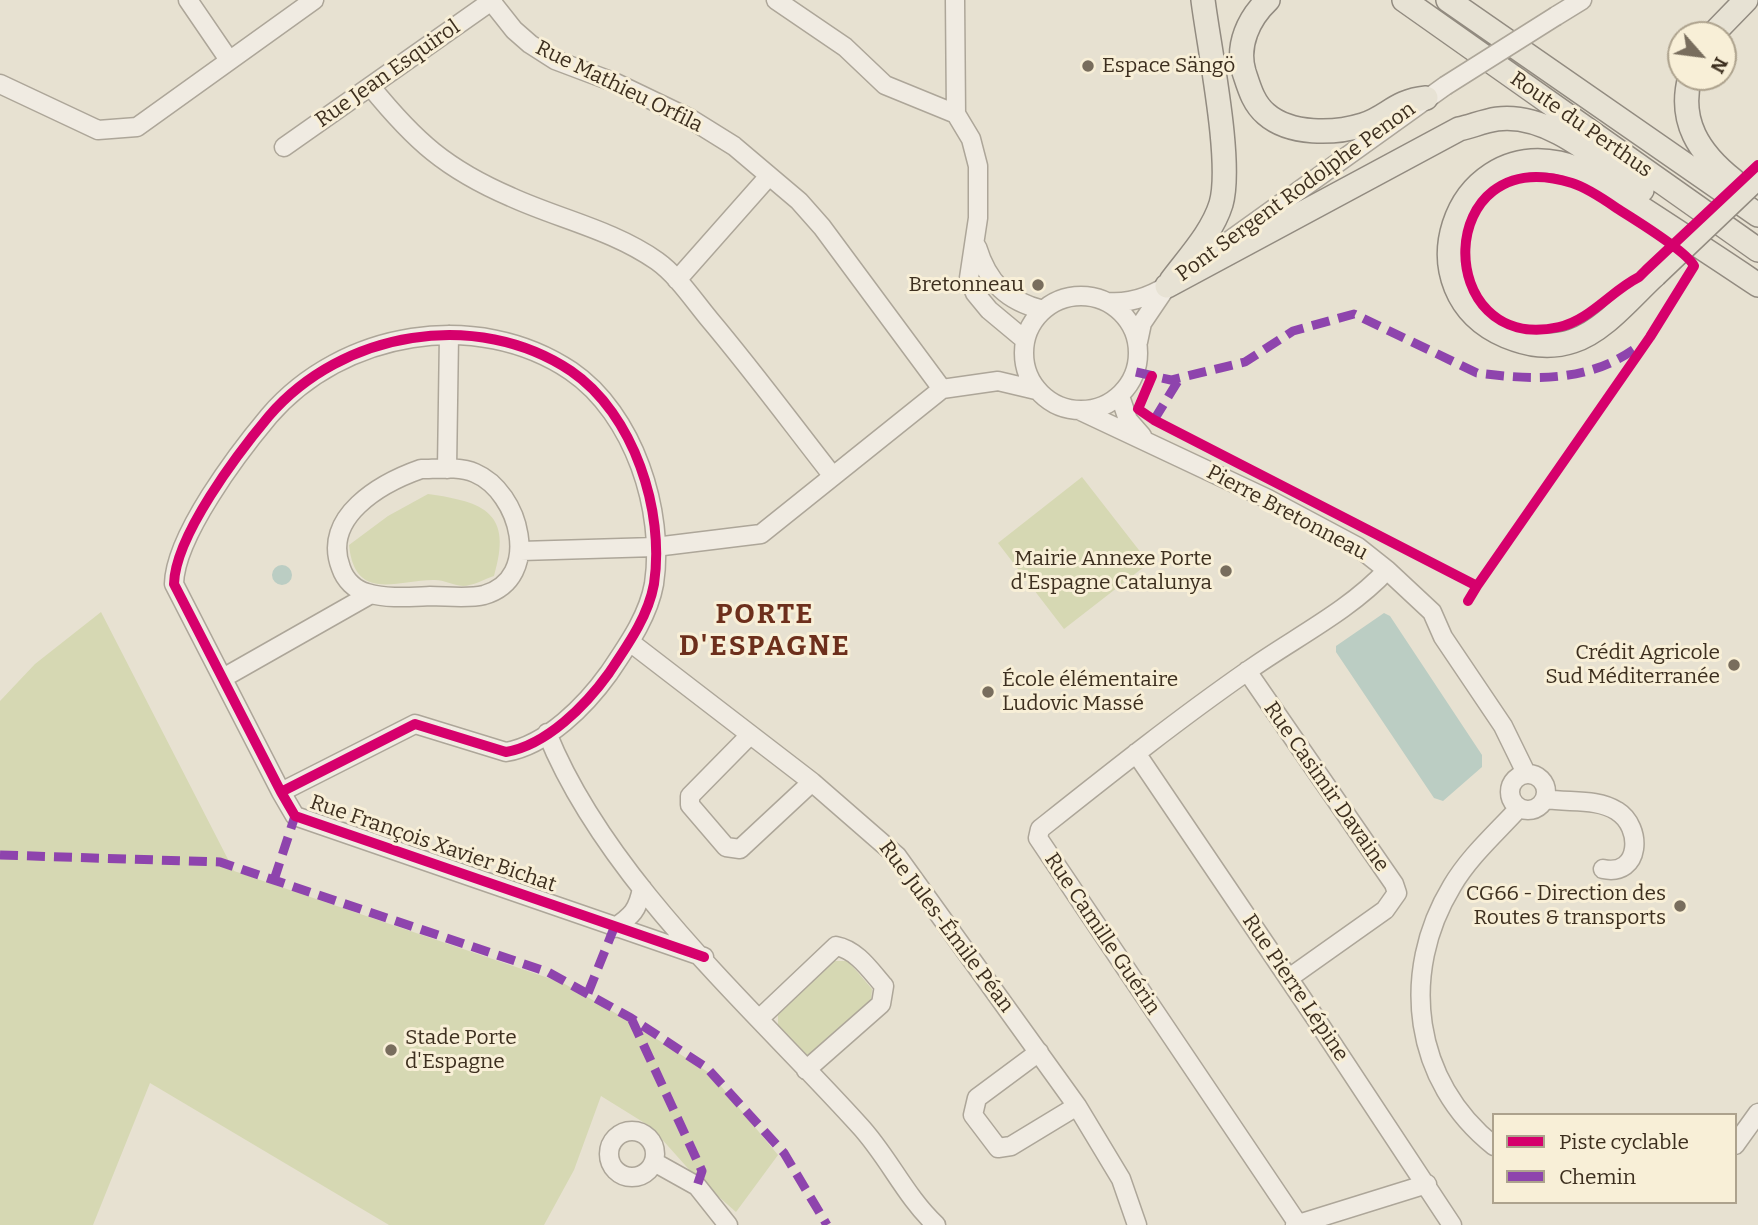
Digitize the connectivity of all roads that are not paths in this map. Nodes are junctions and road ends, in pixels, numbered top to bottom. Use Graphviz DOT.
graph roads {
  1 [pos="188,0"];
  2 [pos="314,0"];
  3 [pos="776,0"];
  4 [pos="955,0"];
  5 [pos="1203,0"];
  6 [pos="1268,0"];
  7 [pos="1387,0"];
  8 [pos="1404,0"];
  9 [pos="1448,0"];
  10 [pos="1582,0"];
  11 [pos="1746,0"];
  12 [pos="492,1"];
  13 [pos="1726,21"];
  14 [pos="229,60"];
  15 [pos="1515,80"];
  16 [pos="0,84"];
  17 [pos="371,87"];
  18 [pos="1686,91"];
  19 [pos="1435,92"];
  20 [pos="956,114"];
  21 [pos="284,148"];
  22 [pos="769,176"];
  23 [pos="1758,177"];
  24 [pos="1758,199"];
  25 [pos="1758,215"];
  26 [pos="975,241"];
  27 [pos="1758,250"];
  28 [pos="1758,270"];
  29 [pos="677,280"];
  30 [pos="1758,285"];
  31 [pos="1167,286"];
  32 [pos="1108,302"];
  33 [pos="1043,310"];
  34 [pos="449,335"];
  35 [pos="1138,342"];
  36 [pos="1024,349"];
  37 [pos="998,381"];
  38 [pos="942,390"];
  39 [pos="1036,390"];
  40 [pos="1119,396"];
  41 [pos="1081,411"];
  42 [pos="1144,439"];
  43 [pos="447,469"];
  44 [pos="832,475"];
  45 [pos="655,547"];
  46 [pos="520,551"];
  47 [pos="1387,570"];
  48 [pos="371,594"];
  49 [pos="630,642"];
  50 [pos="1247,671"];
  51 [pos="223,677"];
  52 [pos="547,733"];
  53 [pos="750,735"];
  54 [pos="1136,753"];
  55 [pos="1526,773"];
  56 [pos="812,782"];
  57 [pos="281,792"];
  58 [pos="1546,799"];
  59 [pos="1518,808"];
  60 [pos="1603,869"];
  61 [pos="642,888"];
  62 [pos="614,928"];
  63 [pos="704,957"];
  64 [pos="1289,978"];
  65 [pos="759,1019"];
  66 [pos="1039,1052"];
  67 [pos="806,1070"];
  68 [pos="1077,1105"];
  69 [pos="1758,1113"];
  70 [pos="1737,1142"];
  71 [pos="1492,1144"];
  72 [pos="654,1162"];
  73 [pos="1427,1184"];
  74 [pos="728,1225"];
  75 [pos="936,1225"];
  76 [pos="1136,1225"];
  77 [pos="1296,1225"];
  78 [pos="1452,1225"];
  1 -- 14 [label="street"];
  2 -- 14 [label="street"];
  3 -- 20 [label="street"];
  4 -- 20 [label="street"];
  5 -- 31 [label="main road"];
  6 -- 19 [label="main road"];
  7 -- 15 [label="main road"];
  8 -- 15 [label="main road, Route du Perthus"];
  9 -- 25 [label="main road, Route du Perthus"];
  10 -- 19 [label="street, Pont Sergent Rodolphe Penon, bridge"];
  11 -- 13 [label="main road"];
  12 -- 17 [label="street, Rue Jean Esquirol"];
  12 -- 22 [label="street, Rue Mathieu Orfila"];
  14 -- 16 [label="street"];
  15 -- 27 [label="main road, Route du Perthus"];
  17 -- 21 [label="street, Rue Jean Esquirol"];
  17 -- 29 [label="street"];
  18 -- 24 [label="main road"];
  19 -- 31 [label="street, Pont Sergent Rodolphe Penon"];
  20 -- 26 [label="street"];
  22 -- 29 [label="street"];
  22 -- 38 [label="street, Rue Mathieu Orfila"];
  23 -- 30 [label="main road, bridge"];
  26 -- 33 [label="street"];
  26 -- 36 [label="street"];
  28 -- 31 [label="main road"];
  29 -- 44 [label="street"];
  31 -- 32 [label="street, Pont Sergent Rodolphe Penon"];
  31 -- 35 [label="street, Pont Sergent Rodolphe Penon"];
  32 -- 33 [label="street"];
  32 -- 35 [label="street"];
  33 -- 36 [label="street"];
  34 -- 43 [label="street"];
  34 -- 45 [label="street, Rue François Xavier Bichat"];
  34 -- 51 [label="street, Rue François Xavier Bichat"];
  35 -- 40 [label="street"];
  36 -- 37 [label="street"];
  36 -- 39 [label="street"];
  37 -- 38 [label="street"];
  37 -- 39 [label="street"];
  38 -- 44 [label="street"];
  39 -- 41 [label="street"];
  40 -- 41 [label="street"];
  40 -- 42 [label="street, Pierre Bretonneau"];
  41 -- 42 [label="street, Pierre Bretonneau"];
  42 -- 47 [label="street, Pierre Bretonneau"];
  43 -- 46 [label="street"];
  43 -- 48 [label="street"];
  44 -- 45 [label="street"];
  45 -- 46 [label="street"];
  45 -- 49 [label="street, Rue François Xavier Bichat"];
  46 -- 48 [label="street"];
  47 -- 50 [label="street, Rue Camille Guérin"];
  47 -- 55 [label="street, Pierre Bretonneau"];
  48 -- 51 [label="street"];
  49 -- 52 [label="street, Rue François Xavier Bichat"];
  49 -- 53 [label="street, Rue Jules-Émile Péan"];
  50 -- 54 [label="street, Rue Camille Guérin"];
  50 -- 64 [label="street, Rue Casimir Davaine"];
  51 -- 57 [label="street, Rue François Xavier Bichat"];
  52 -- 57 [label="street, Rue François Xavier Bichat"];
  52 -- 61 [label="street"];
  53 -- 56 [label="street, Rue Jules-Émile Péan"];
  53 -- 56 [label="street"];
  54 -- 64 [label="street, Rue Pierre Lépine"];
  54 -- 77 [label="street, Rue Camille Guérin"];
  55 -- 58 [label="street"];
  55 -- 59 [label="street"];
  56 -- 66 [label="street, Rue Jules-Émile Péan"];
  57 -- 62 [label="street, Rue François Xavier Bichat"];
  58 -- 59 [label="street"];
  58 -- 60 [label="street"];
  59 -- 71 [label="street"];
  61 -- 62 [label="street"];
  61 -- 63 [label="street"];
  62 -- 63 [label="street, Rue François Xavier Bichat"];
  63 -- 65 [label="street"];
  64 -- 73 [label="street, Rue Pierre Lépine"];
  65 -- 67 [label="street"];
  65 -- 67 [label="street"];
  66 -- 68 [label="street, Rue Jules-Émile Péan"];
  66 -- 68 [label="street"];
  67 -- 75 [label="street"];
  68 -- 76 [label="street, Rue Jules-Émile Péan"];
  69 -- 70 [label="street"];
  72 -- 74 [label="street"];
  73 -- 77 [label="street, Rue Camille Guérin"];
  73 -- 78 [label="street, Rue Pierre Lépine"];
}
